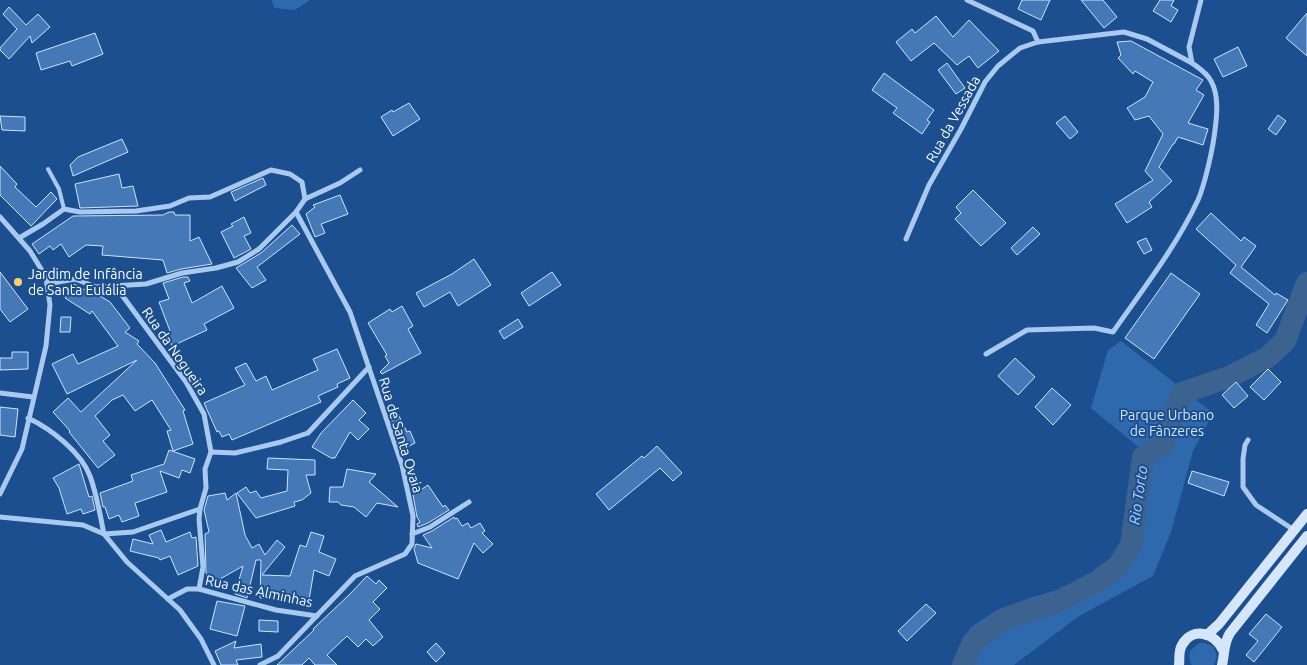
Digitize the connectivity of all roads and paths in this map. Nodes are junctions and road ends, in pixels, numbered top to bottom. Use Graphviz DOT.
graph roads {
  1 [pos="967,0"];
  2 [pos="1201,0"];
  3 [pos="1038,42"];
  4 [pos="1192,63"];
  5 [pos="48,169"];
  6 [pos="360,170"];
  7 [pos="305,199"];
  8 [pos="64,209"];
  9 [pos="296,212"];
  10 [pos="0,217"];
  11 [pos="19,238"];
  12 [pos="906,239"];
  13 [pos="47,284"];
  14 [pos="116,286"];
  15 [pos="986,354"];
  16 [pos="369,367"];
  17 [pos="0,393"];
  18 [pos="33,397"];
  19 [pos="28,418"];
  20 [pos="1248,440"];
  21 [pos="211,452"];
  22 [pos="0,494"];
  23 [pos="469,502"];
  24 [pos="200,509"];
  25 [pos="1307,514"];
  26 [pos="0,516"];
  27 [pos="1294,530"];
  28 [pos="104,534"];
  29 [pos="412,534"];
  30 [pos="1307,536"];
  31 [pos="199,589"];
  32 [pos="168,599"];
  33 [pos="317,616"];
  34 [pos="1207,634"];
  35 [pos="1223,650"];
  36 [pos="1180,664"];
  37 [pos="214,665"];
  38 [pos="260,665"];
  39 [pos="1222,665"];
  1 -- 3 [label="street"];
  2 -- 4 [label="street"];
  3 -- 4 [label="street, Rua da Vessada"];
  3 -- 12 [label="street, Rua da Vessada"];
  4 -- 15 [label="street, Rua da Vessada"];
  5 -- 8 [label="lane"];
  6 -- 7 [label="street"];
  7 -- 8 [label="street"];
  7 -- 9 [label="street"];
  8 -- 11 [label="street"];
  9 -- 14 [label="street"];
  9 -- 16 [label="street, Rua de Santa Ovaia"];
  10 -- 11 [label="street"];
  11 -- 13 [label="street"];
  13 -- 14 [label="street"];
  13 -- 18 [label="street"];
  14 -- 21 [label="street, Rua da Nogueira"];
  16 -- 21 [label="street"];
  16 -- 29 [label="street, Rua de Santa Ovaia"];
  17 -- 18 [label="street"];
  18 -- 19 [label="street"];
  19 -- 22 [label="street"];
  19 -- 28 [label="street"];
  20 -- 27 [label="street"];
  21 -- 24 [label="street, Rua da Nogueira"];
  23 -- 29 [label="street"];
  24 -- 28 [label="street"];
  24 -- 31 [label="street, Rua da Nogueira"];
  25 -- 27 [label="main road"];
  26 -- 28 [label="street"];
  27 -- 34 [label="main road"];
  28 -- 32 [label="street"];
  29 -- 33 [label="street, Rua de Santa Ovaia"];
  30 -- 35 [label="main road"];
  31 -- 32 [label="street, Rua das Alminhas"];
  31 -- 33 [label="street, Rua das Alminhas"];
  32 -- 37 [label="street"];
  33 -- 38 [label="street, Rua de Santa Ovaia"];
  34 -- 35 [label="main road"];
  34 -- 36 [label="main road"];
  35 -- 39 [label="main road"];
}
